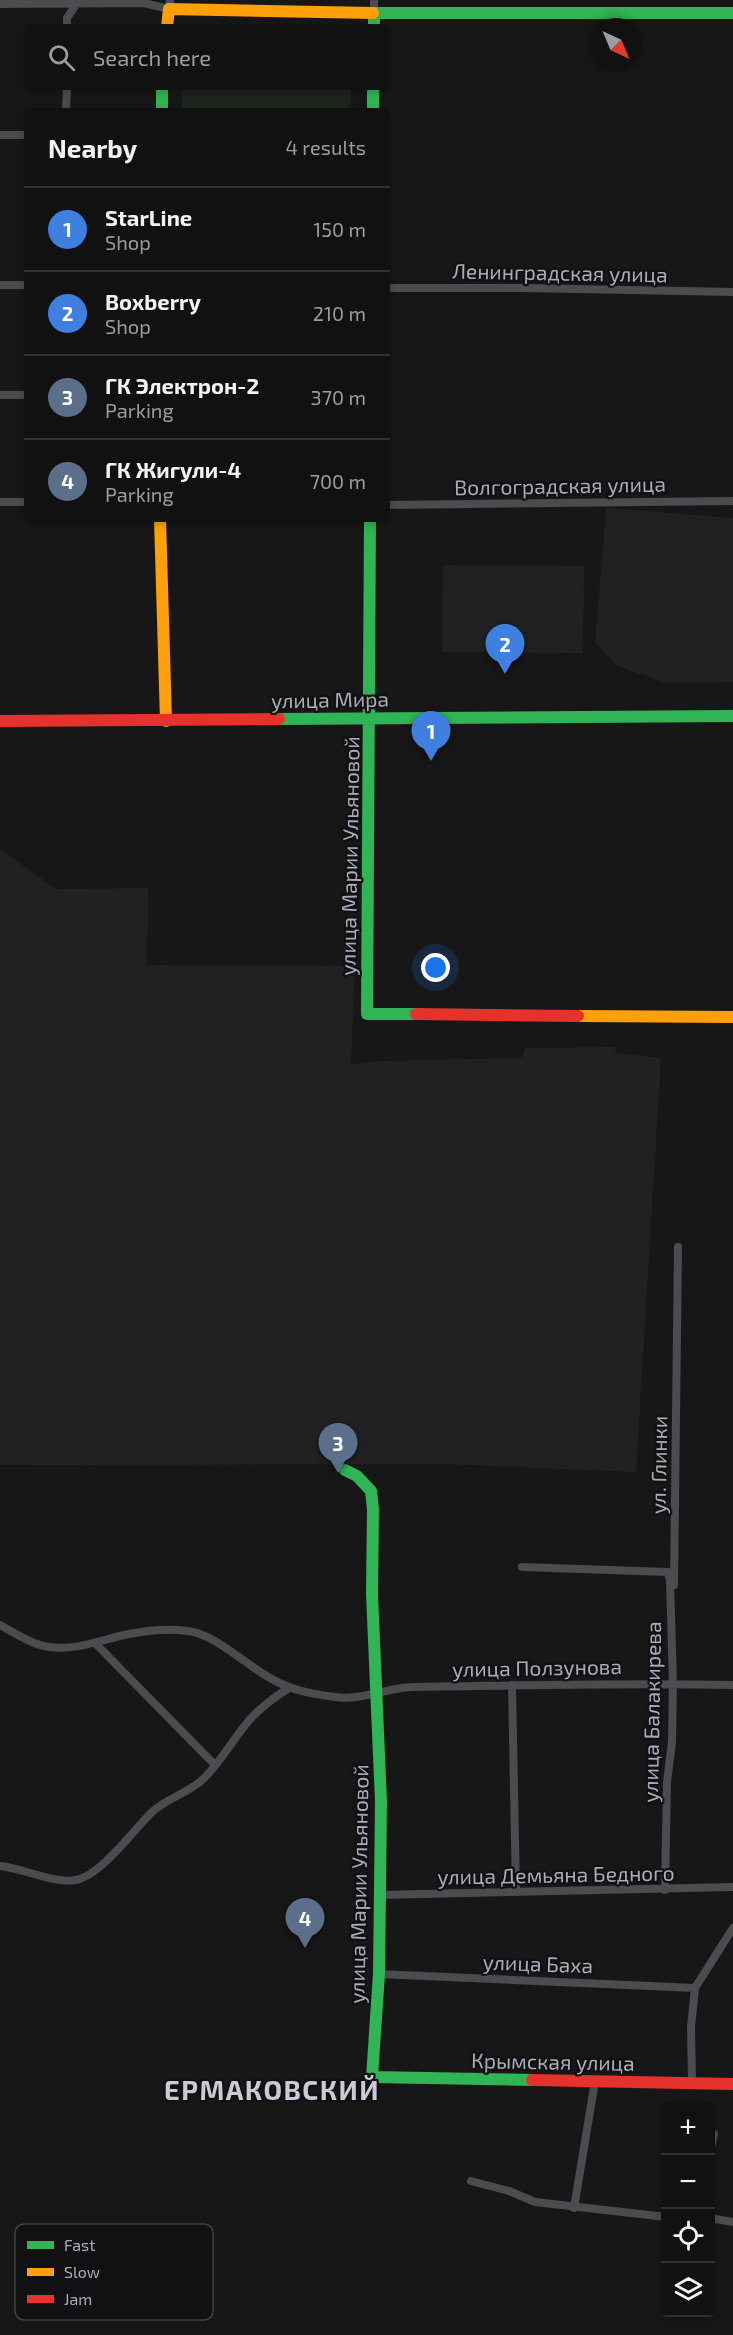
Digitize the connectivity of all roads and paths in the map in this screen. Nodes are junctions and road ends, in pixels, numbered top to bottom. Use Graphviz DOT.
graph roads {
  1 [pos="78,3"];
  2 [pos="0,4"];
  3 [pos="169,5"];
  4 [pos="374,6"];
  5 [pos="733,13"];
  6 [pos="67,24"];
  7 [pos="167,24"];
  8 [pos="374,24"];
  9 [pos="67,90"];
  10 [pos="162,90"];
  11 [pos="373,90"];
  12 [pos="66,108"];
  13 [pos="162,108"];
  14 [pos="373,108"];
  15 [pos="0,135"];
  16 [pos="24,135"];
  17 [pos="0,285"];
  18 [pos="24,285"];
  19 [pos="390,288"];
  20 [pos="733,292"];
  21 [pos="0,395"];
  22 [pos="24,395"];
  23 [pos="733,501"];
  24 [pos="0,502"];
  25 [pos="24,502"];
  26 [pos="390,505"];
  27 [pos="160,522"];
  28 [pos="370,522"];
  29 [pos="733,716"];
  30 [pos="370,717"];
  31 [pos="0,721"];
  32 [pos="166,721"];
  33 [pos="733,1017"];
  34 [pos="678,1247"];
  35 [pos="345,1470"];
  36 [pos="522,1567"];
  37 [pos="0,1625"];
  38 [pos="95,1643"];
  39 [pos="673,1684"];
  40 [pos="512,1685"];
  41 [pos="733,1685"];
  42 [pos="289,1688"];
  43 [pos="377,1692"];
  44 [pos="215,1765"];
  45 [pos="0,1866"];
  46 [pos="733,1887"];
  47 [pos="665,1890"];
  48 [pos="516,1892"];
  49 [pos="379,1895"];
  50 [pos="733,1928"];
  51 [pos="379,1974"];
  52 [pos="695,1988"];
  53 [pos="372,2077"];
  54 [pos="595,2081"];
  55 [pos="692,2083"];
  56 [pos="733,2084"];
  57 [pos="471,2181"];
  58 [pos="574,2208"];
  59 [pos="661,2217"];
  60 [pos="715,2219"];
  61 [pos="733,2222"];
  1 -- 2 [label="street"];
  1 -- 3 [label="street"];
  1 -- 6 [label="street"];
  3 -- 4 [label="street"];
  3 -- 7 [label="street"];
  4 -- 5 [label="street"];
  4 -- 8 [label="street"];
  9 -- 12 [label="street"];
  10 -- 13 [label="street"];
  11 -- 14 [label="street"];
  15 -- 16 [label="street"];
  17 -- 18 [label="street"];
  19 -- 20 [label="street, Ленинградская улица"];
  21 -- 22 [label="street"];
  23 -- 26 [label="street, Волгоградская улица"];
  24 -- 25 [label="street"];
  27 -- 32 [label="street"];
  28 -- 30 [label="street, улица Марии Ульяновой"];
  29 -- 30 [label="street, улица Мира"];
  30 -- 32 [label="street, улица Мира"];
  30 -- 33 [label="street, улица Марии Ульяновой"];
  31 -- 32 [label="street, улица Мира"];
  34 -- 39 [label="street, ул. Глинки"];
  35 -- 43 [label="street, улица Марии Ульяновой"];
  36 -- 39 [label="street, улица Балакирева"];
  37 -- 38 [label="street, улица Ползунова"];
  38 -- 42 [label="street, улица Ползунова"];
  38 -- 44 [label="street"];
  39 -- 40 [label="street, улица Ползунова"];
  39 -- 41 [label="street, улица Ползунова"];
  39 -- 47 [label="street, улица Балакирева"];
  40 -- 43 [label="street, улица Ползунова"];
  40 -- 48 [label="street"];
  42 -- 43 [label="street, улица Ползунова"];
  42 -- 44 [label="street"];
  43 -- 49 [label="street, улица Марии Ульяновой"];
  44 -- 45 [label="street"];
  46 -- 47 [label="street, улица Демьяна Бедного"];
  47 -- 48 [label="street, улица Демьяна Бедного"];
  48 -- 49 [label="street, улица Демьяна Бедного"];
  49 -- 51 [label="street, улица Марии Ульяновой"];
  50 -- 52 [label="street"];
  51 -- 52 [label="street, улица Баха"];
  51 -- 53 [label="street, улица Марии Ульяновой"];
  52 -- 55 [label="street"];
  53 -- 54 [label="street, Крымская улица"];
  54 -- 55 [label="street, Крымская улица"];
  54 -- 58 [label="street"];
  55 -- 56 [label="street, Крымская улица"];
  57 -- 58 [label="street"];
  58 -- 59 [label="street"];
  60 -- 61 [label="street"];
}
